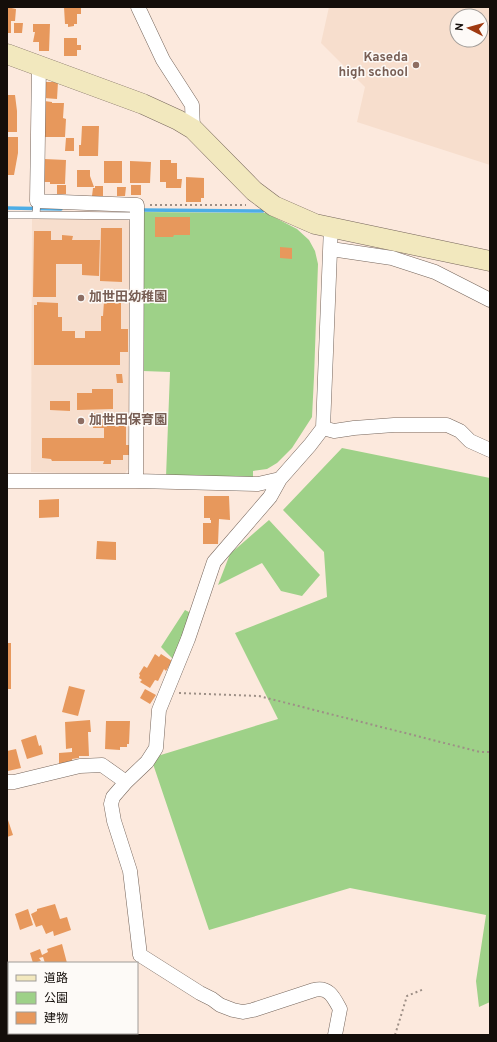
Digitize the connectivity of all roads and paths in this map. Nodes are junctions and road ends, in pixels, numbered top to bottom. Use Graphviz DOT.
graph roads {
  1 [pos="138,7"];
  2 [pos="7,54"];
  3 [pos="39,65"];
  4 [pos="193,129"];
  5 [pos="274,206"];
  6 [pos="36,208"];
  7 [pos="137,210"];
  8 [pos="7,215"];
  9 [pos="331,226"];
  10 [pos="331,249"];
  11 [pos="490,261"];
  12 [pos="490,300"];
  13 [pos="322,428"];
  14 [pos="490,450"];
  15 [pos="280,479"];
  16 [pos="7,481"];
  17 [pos="136,481"];
  18 [pos="166,693"];
  19 [pos="490,752"];
  20 [pos="7,782"];
  21 [pos="126,782"];
  22 [pos="424,989"];
  23 [pos="335,1035"];
  24 [pos="395,1035"];
  1 -- 4 [label="street"];
  2 -- 3 [label="street"];
  3 -- 4 [label="street"];
  3 -- 6 [label="street"];
  4 -- 5 [label="street"];
  5 -- 7 [label="path"];
  5 -- 9 [label="street"];
  6 -- 7 [label="street"];
  6 -- 8 [label="lane"];
  7 -- 17 [label="street"];
  9 -- 10 [label="street"];
  9 -- 11 [label="street"];
  10 -- 12 [label="street"];
  10 -- 13 [label="street"];
  13 -- 14 [label="street"];
  13 -- 15 [label="street"];
  15 -- 17 [label="street"];
  15 -- 18 [label="street"];
  16 -- 17 [label="street"];
  18 -- 19 [label="path"];
  18 -- 21 [label="street"];
  20 -- 21 [label="street"];
  21 -- 23 [label="street"];
  22 -- 24 [label="path"];
}
